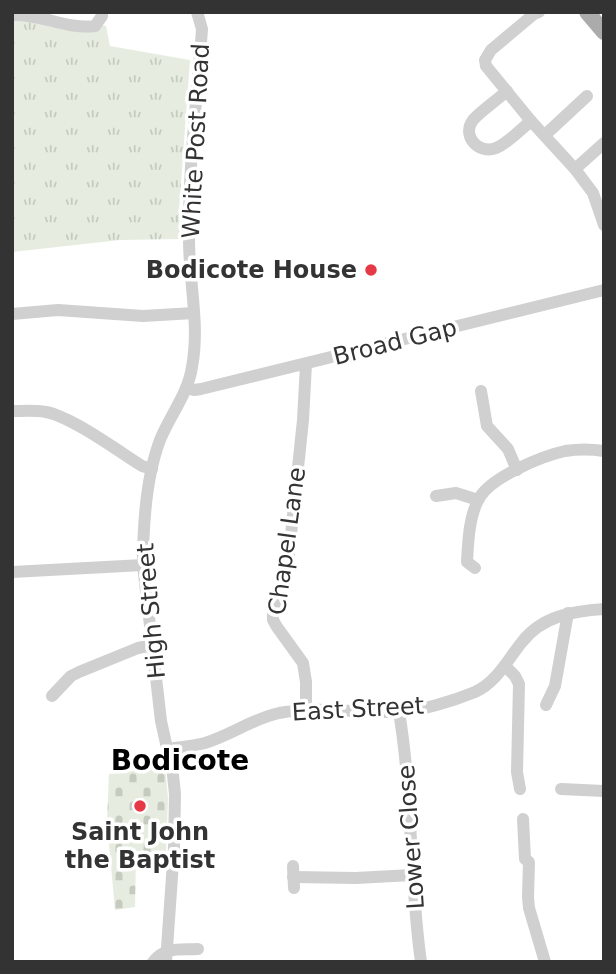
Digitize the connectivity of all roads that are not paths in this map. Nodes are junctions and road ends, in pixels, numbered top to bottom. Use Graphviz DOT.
graph roads {
  1 [pos="102,12"];
  2 [pos="197,12"];
  3 [pos="539,12"];
  4 [pos="587,12"];
  5 [pos="12,15"];
  6 [pos="604,32"];
  7 [pos="506,92"];
  8 [pos="587,96"];
  9 [pos="531,121"];
  10 [pos="545,135"];
  11 [pos="604,143"];
  12 [pos="575,169"];
  13 [pos="604,225"];
  14 [pos="604,290"];
  15 [pos="194,313"];
  16 [pos="12,314"];
  17 [pos="306,364"];
  18 [pos="187,388"];
  19 [pos="478,399"];
  20 [pos="12,411"];
  21 [pos="604,451"];
  22 [pos="152,469"];
  23 [pos="517,470"];
  24 [pos="436,496"];
  25 [pos="478,500"];
  26 [pos="466,564"];
  27 [pos="143,565"];
  28 [pos="12,572"];
  29 [pos="604,609"];
  30 [pos="568,613"];
  31 [pos="153,645"];
  32 [pos="505,666"];
  33 [pos="52,696"];
  34 [pos="546,705"];
  35 [pos="306,710"];
  36 [pos="399,712"];
  37 [pos="168,749"];
  38 [pos="520,789"];
  39 [pos="561,789"];
  40 [pos="604,791"];
  41 [pos="523,819"];
  42 [pos="412,875"];
  43 [pos="293,877"];
  44 [pos="198,949"];
  45 [pos="167,956"];
  46 [pos="153,962"];
  47 [pos="421,962"];
  48 [pos="545,962"];
  1 -- 5 [label="street"];
  2 -- 15 [label="street, White Post Road"];
  3 -- 7 [label="street"];
  4 -- 6 [label="main road"];
  7 -- 9 [label="street"];
  7 -- 9 [label="street"];
  8 -- 10 [label="street"];
  9 -- 10 [label="street"];
  10 -- 12 [label="street"];
  11 -- 12 [label="street"];
  12 -- 13 [label="street"];
  14 -- 17 [label="street, Broad Gap"];
  15 -- 16 [label="street"];
  15 -- 18 [label="street, High Street"];
  17 -- 18 [label="street, Broad Gap"];
  17 -- 35 [label="street, Chapel Lane"];
  18 -- 22 [label="street, High Street"];
  19 -- 23 [label="street"];
  20 -- 22 [label="street"];
  21 -- 23 [label="street"];
  22 -- 27 [label="street, High Street"];
  23 -- 25 [label="street"];
  24 -- 25 [label="street"];
  25 -- 26 [label="street"];
  27 -- 28 [label="street"];
  27 -- 31 [label="street, High Street"];
  29 -- 30 [label="street, East Street"];
  30 -- 32 [label="street, East Street"];
  30 -- 34 [label="street"];
  31 -- 33 [label="street"];
  31 -- 37 [label="street, High Street"];
  32 -- 36 [label="street, East Street"];
  32 -- 38 [label="street"];
  35 -- 36 [label="street, East Street"];
  35 -- 37 [label="street, East Street"];
  36 -- 42 [label="street, Lower Close"];
  37 -- 45 [label="street, High Street"];
  39 -- 40 [label="street"];
  41 -- 48 [label="street"];
  42 -- 43 [label="street"];
  42 -- 47 [label="street, Lower Close"];
  44 -- 45 [label="street"];
  45 -- 46 [label="street"];
}
